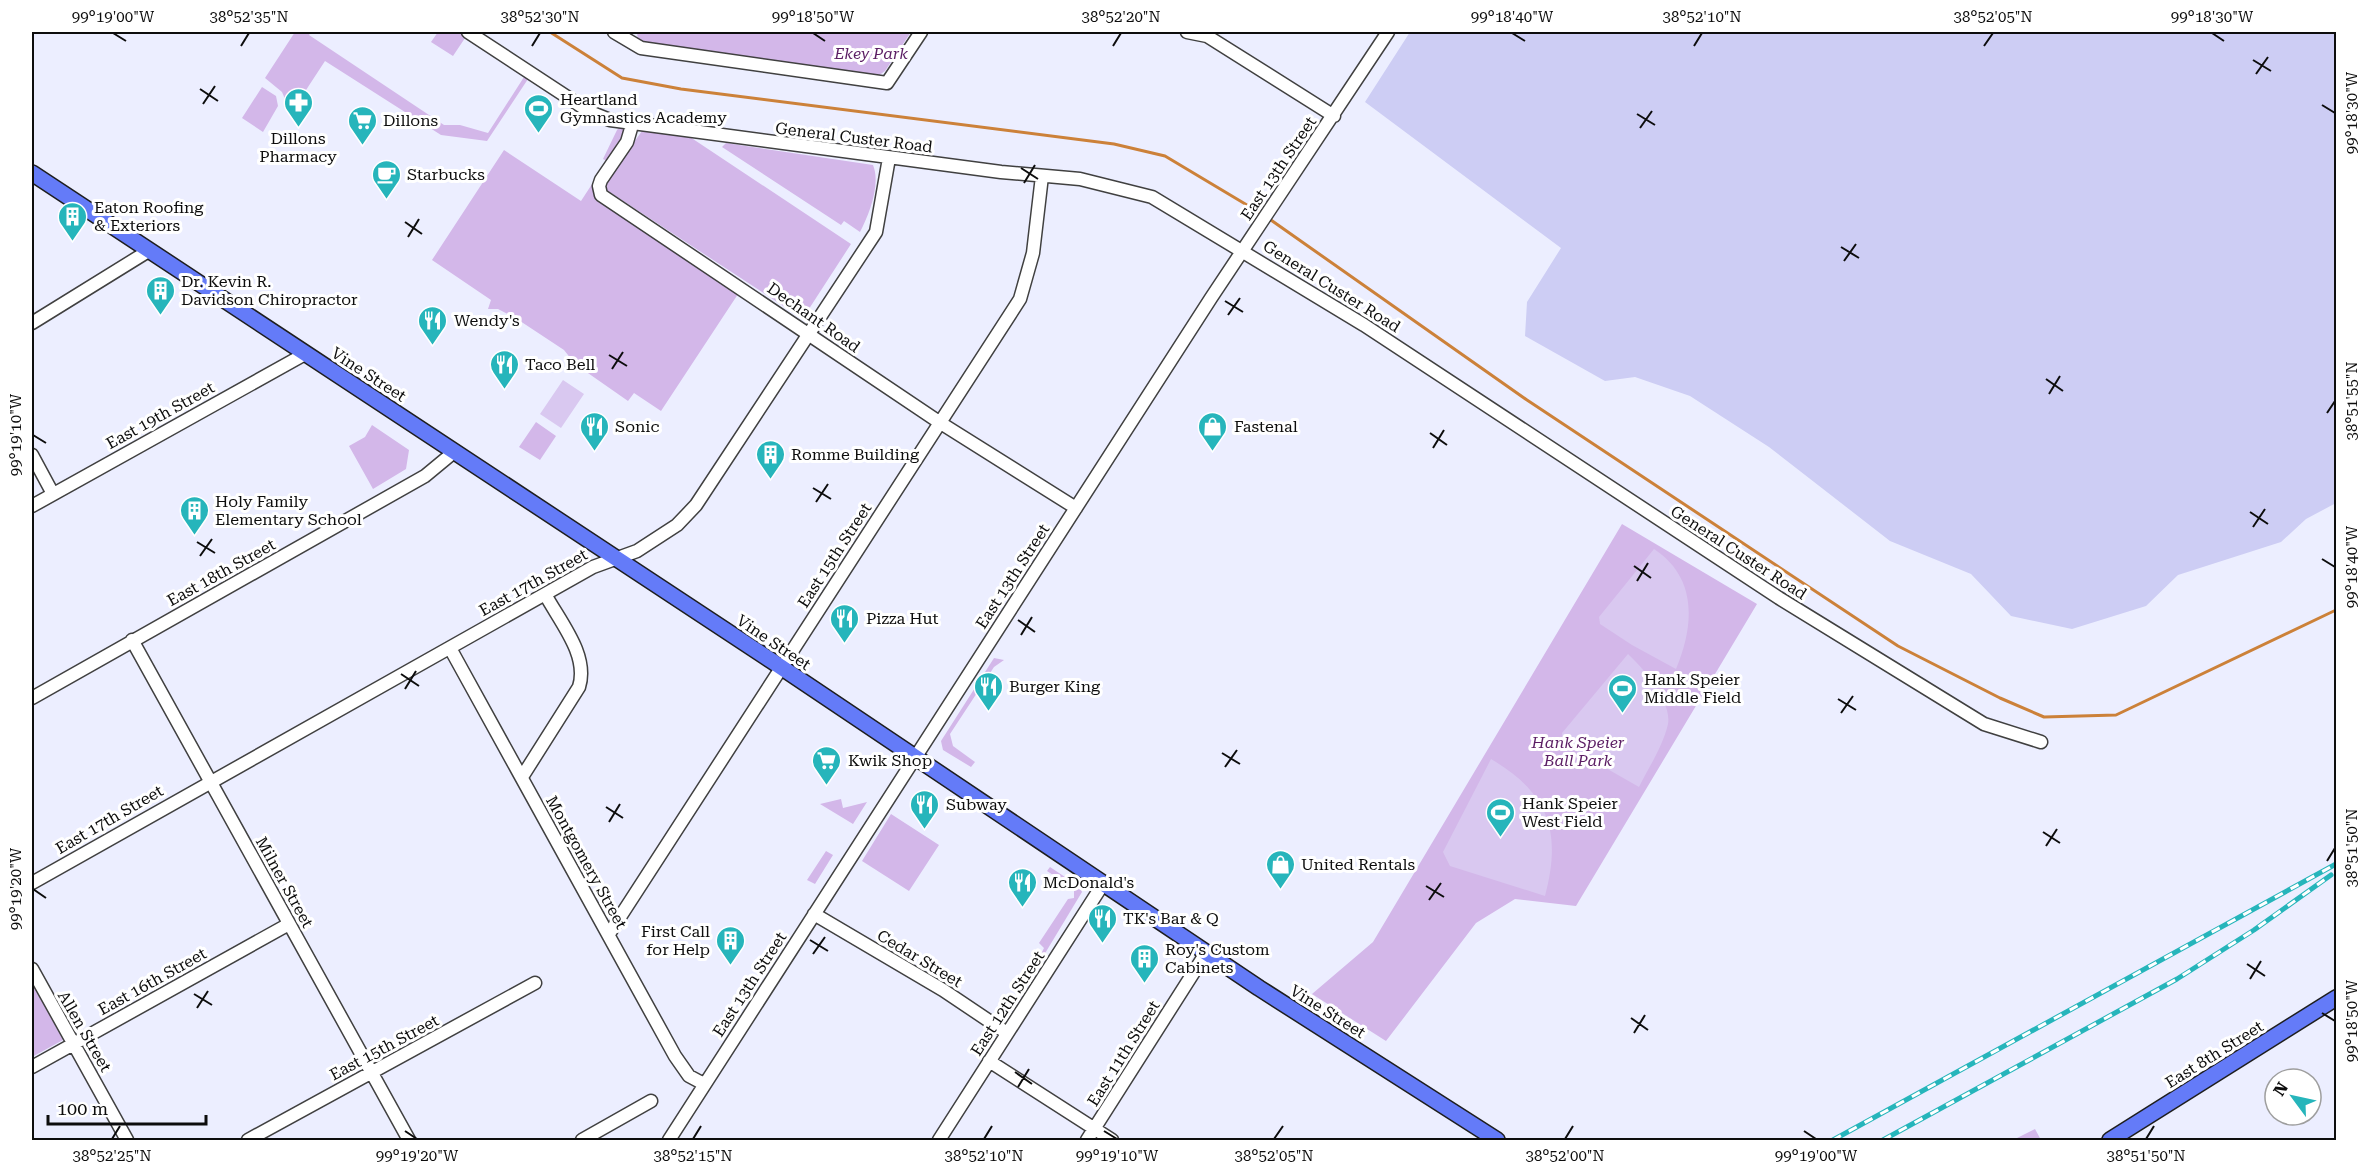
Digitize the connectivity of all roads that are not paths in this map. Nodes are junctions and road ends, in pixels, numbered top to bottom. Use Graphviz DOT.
graph roads {
  1 [pos="468,32"];
  2 [pos="921,32"];
  3 [pos="1187,32"];
  4 [pos="1388,32"];
  5 [pos="1201,33"];
  6 [pos="621,34"];
  7 [pos="1334,116"];
  8 [pos="632,125"];
  9 [pos="889,158"];
  10 [pos="32,173"];
  11 [pos="1041,176"];
  12 [pos="150,249"];
  13 [pos="1243,250"];
  14 [pos="32,323"];
  15 [pos="808,336"];
  16 [pos="305,354"];
  17 [pos="939,422"];
  18 [pos="454,452"];
  19 [pos="32,455"];
  20 [pos="53,494"];
  21 [pos="32,506"];
  22 [pos="1076,508"];
  23 [pos="614,558"];
  24 [pos="545,594"];
  25 [pos="132,640"];
  26 [pos="450,648"];
  27 [pos="781,668"];
  28 [pos="32,698"];
  29 [pos="2041,742"];
  30 [pos="915,757"];
  31 [pos="522,777"];
  32 [pos="211,781"];
  33 [pos="32,883"];
  34 [pos="1103,884"];
  35 [pos="814,914"];
  36 [pos="289,924"];
  37 [pos="609,934"];
  38 [pos="1206,953"];
  39 [pos="32,969"];
  40 [pos="535,983"];
  41 [pos="2337,998"];
  42 [pos="1007,1033"];
  43 [pos="74,1043"];
  44 [pos="989,1061"];
  45 [pos="32,1067"];
  46 [pos="372,1073"];
  47 [pos="704,1084"];
  48 [pos="651,1101"];
  49 [pos="1094,1129"];
  50 [pos="127,1140"];
  51 [pos="248,1140"];
  52 [pos="409,1140"];
  53 [pos="582,1140"];
  54 [pos="669,1140"];
  55 [pos="939,1140"];
  56 [pos="1087,1140"];
  57 [pos="1112,1140"];
  58 [pos="1497,1140"];
  59 [pos="2110,1140"];
  1 -- 8 [label="street, General Custer Road"];
  2 -- 6 [label="street"];
  3 -- 5 [label="street"];
  4 -- 7 [label="street, East 13th Street"];
  5 -- 7 [label="street"];
  7 -- 13 [label="street, East 13th Street"];
  8 -- 9 [label="street, General Custer Road"];
  8 -- 15 [label="street, Dechant Road"];
  9 -- 11 [label="street, General Custer Road"];
  9 -- 15 [label="street, East 17th Street"];
  10 -- 12 [label="main road, Vine Street"];
  11 -- 13 [label="street, General Custer Road"];
  11 -- 17 [label="street, East 15th Street"];
  12 -- 14 [label="street"];
  12 -- 16 [label="main road, Vine Street"];
  13 -- 22 [label="street, East 13th Street"];
  13 -- 29 [label="street, General Custer Road"];
  15 -- 17 [label="street, Dechant Road"];
  15 -- 23 [label="street, East 17th Street"];
  16 -- 18 [label="main road, Vine Street"];
  16 -- 20 [label="street, East 19th Street"];
  17 -- 22 [label="street, Dechant Road"];
  17 -- 27 [label="street, East 15th Street"];
  18 -- 23 [label="main road, Vine Street"];
  18 -- 25 [label="street, East 18th Street"];
  19 -- 20 [label="street"];
  20 -- 21 [label="street, East 19th Street"];
  22 -- 30 [label="street, East 13th Street"];
  23 -- 24 [label="street, East 17th Street"];
  23 -- 27 [label="main road, Vine Street"];
  24 -- 26 [label="street, East 17th Street"];
  24 -- 31 [label="street"];
  25 -- 28 [label="street, East 18th Street"];
  25 -- 32 [label="street, Milner Street"];
  26 -- 31 [label="street, Montgomery Street"];
  26 -- 32 [label="street, East 17th Street"];
  27 -- 30 [label="main road, Vine Street"];
  27 -- 37 [label="street, East 15th Street"];
  30 -- 34 [label="main road, Vine Street"];
  30 -- 35 [label="street, East 13th Street"];
  31 -- 37 [label="street, Montgomery Street"];
  32 -- 33 [label="street, East 17th Street"];
  32 -- 36 [label="street, Milner Street"];
  34 -- 38 [label="main road, Vine Street"];
  34 -- 42 [label="street, East 12th Street"];
  35 -- 42 [label="street, Cedar Street"];
  35 -- 47 [label="street, East 13th Street"];
  36 -- 43 [label="street, East 16th Street"];
  36 -- 46 [label="street, Milner Street"];
  37 -- 47 [label="street, Montgomery Street"];
  38 -- 49 [label="street, East 11th Street"];
  38 -- 58 [label="main road, Vine Street"];
  39 -- 43 [label="street, Allen Street"];
  40 -- 46 [label="street, East 15th Street"];
  41 -- 59 [label="main road, East 8th Street"];
  42 -- 44 [label="street, East 12th Street"];
  43 -- 45 [label="street, East 16th Street"];
  43 -- 50 [label="street, Allen Street"];
  44 -- 49 [label="street"];
  44 -- 55 [label="street, East 12th Street"];
  46 -- 51 [label="street, East 15th Street"];
  46 -- 52 [label="street, Milner Street"];
  47 -- 54 [label="street, East 13th Street"];
  48 -- 53 [label="street"];
  49 -- 56 [label="street, East 11th Street"];
  49 -- 57 [label="street"];
}
